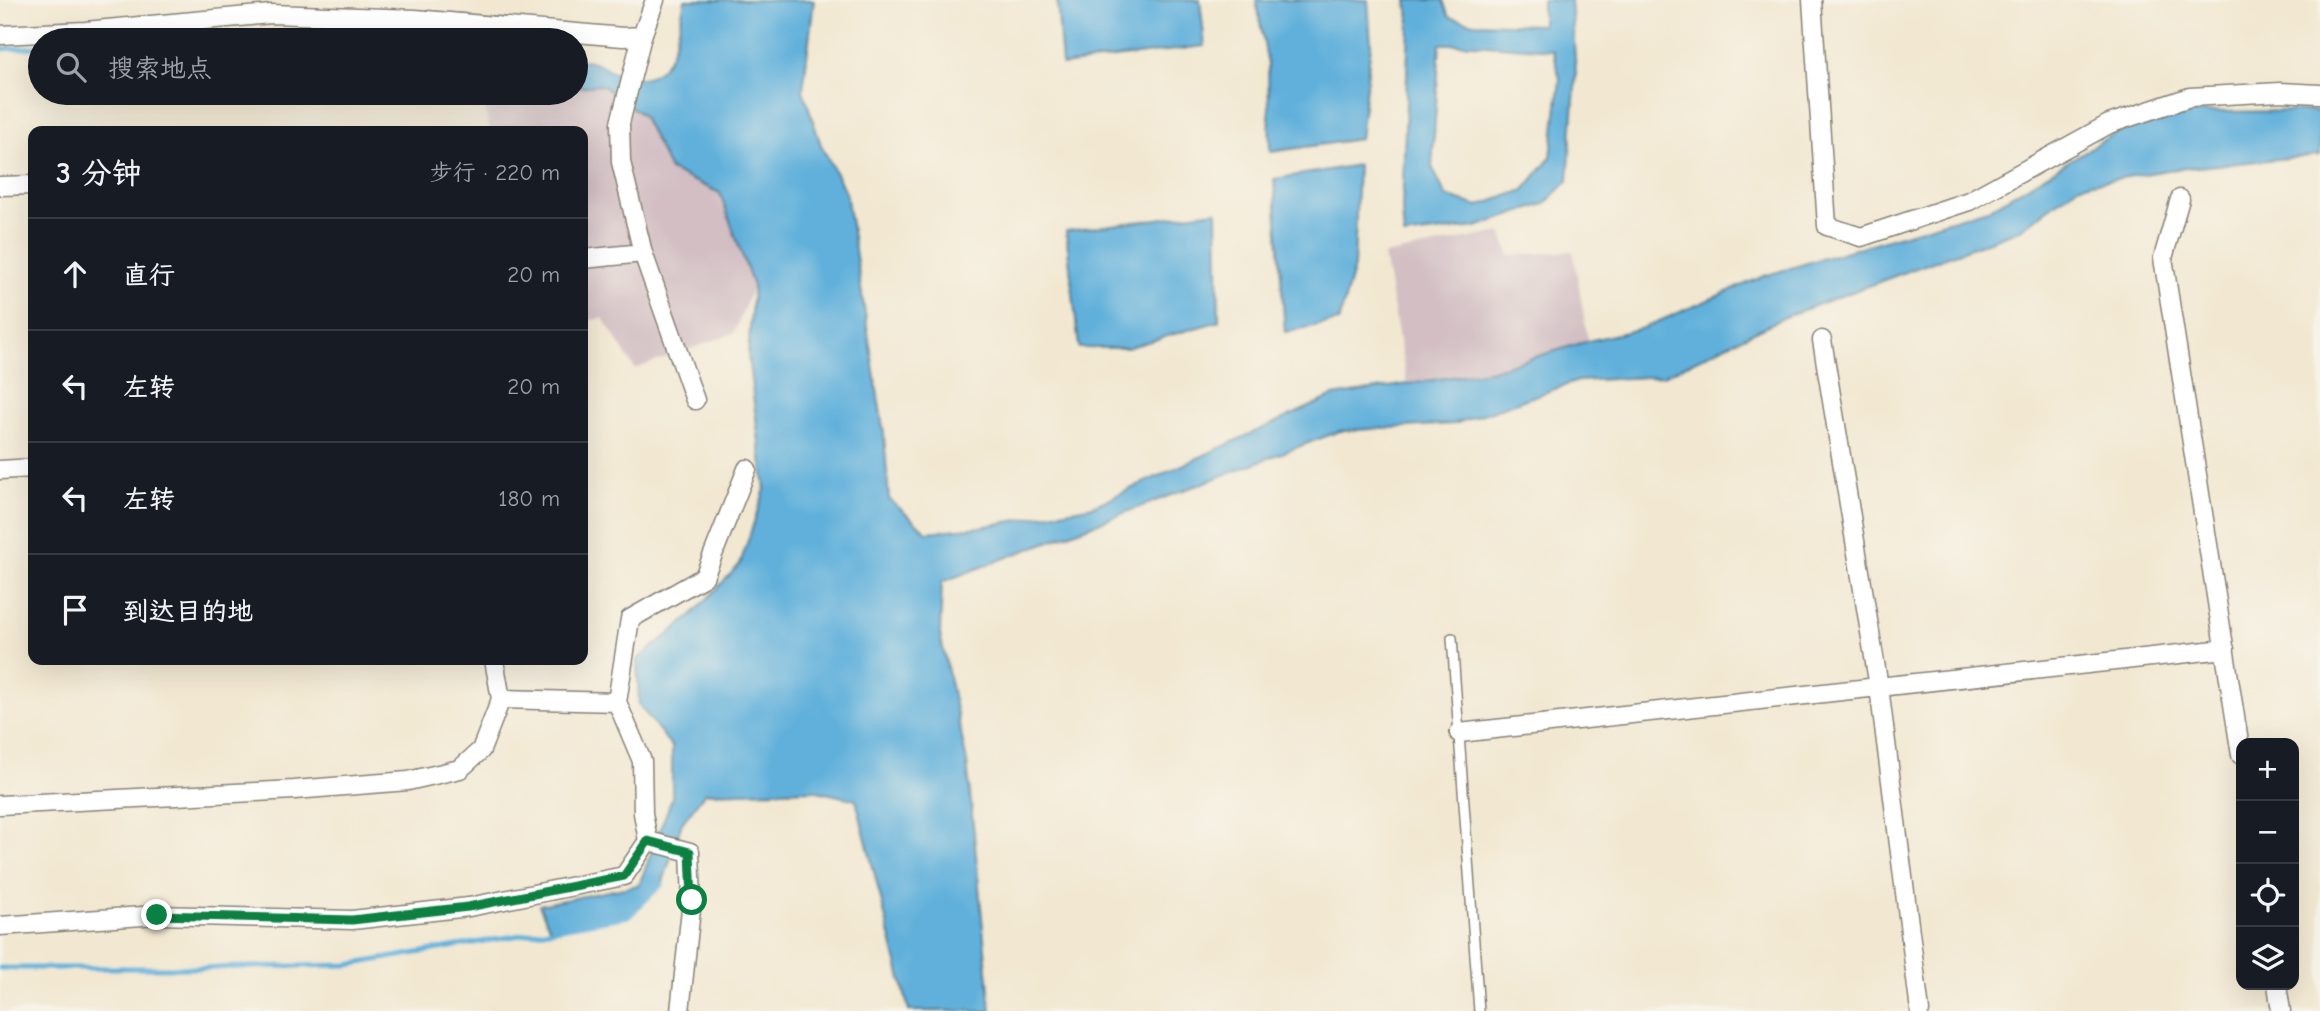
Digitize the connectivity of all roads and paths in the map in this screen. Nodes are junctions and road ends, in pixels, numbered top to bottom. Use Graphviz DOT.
graph roads {
  1 [pos="655,0"];
  2 [pos="1812,0"];
  3 [pos="118,28"];
  4 [pos="519,28"];
  5 [pos="28,34"];
  6 [pos="588,34"];
  7 [pos="0,35"];
  8 [pos="642,36"];
  9 [pos="2320,94"];
  10 [pos="28,185"];
  11 [pos="0,186"];
  12 [pos="2180,199"];
  13 [pos="643,253"];
  14 [pos="588,258"];
  15 [pos="1822,340"];
  16 [pos="695,400"];
  17 [pos="28,468"];
  18 [pos="747,469"];
  19 [pos="0,470"];
  20 [pos="1452,639"];
  21 [pos="2225,649"];
  22 [pos="495,665"];
  23 [pos="1879,687"];
  24 [pos="501,699"];
  25 [pos="617,702"];
  26 [pos="1459,733"];
  27 [pos="2238,738"];
  28 [pos="0,805"];
  29 [pos="648,841"];
  30 [pos="0,926"];
  31 [pos="2278,990"];
  32 [pos="680,1011"];
  33 [pos="1479,1011"];
  34 [pos="1920,1011"];
  35 [pos="2281,1011"];
  1 -- 8 [label="street"];
  2 -- 9 [label="street"];
  3 -- 4 [label="street"];
  5 -- 7 [label="street"];
  6 -- 8 [label="street"];
  8 -- 13 [label="street"];
  10 -- 11 [label="street"];
  12 -- 21 [label="street"];
  13 -- 14 [label="street"];
  13 -- 16 [label="street"];
  15 -- 23 [label="street"];
  17 -- 19 [label="street"];
  18 -- 25 [label="street"];
  20 -- 26 [label="lane"];
  21 -- 23 [label="street"];
  21 -- 27 [label="street"];
  22 -- 24 [label="street"];
  23 -- 26 [label="street"];
  23 -- 34 [label="street"];
  24 -- 25 [label="street"];
  24 -- 28 [label="street"];
  25 -- 29 [label="street"];
  26 -- 33 [label="lane"];
  29 -- 30 [label="street"];
  29 -- 32 [label="street"];
  31 -- 35 [label="street"];
}
